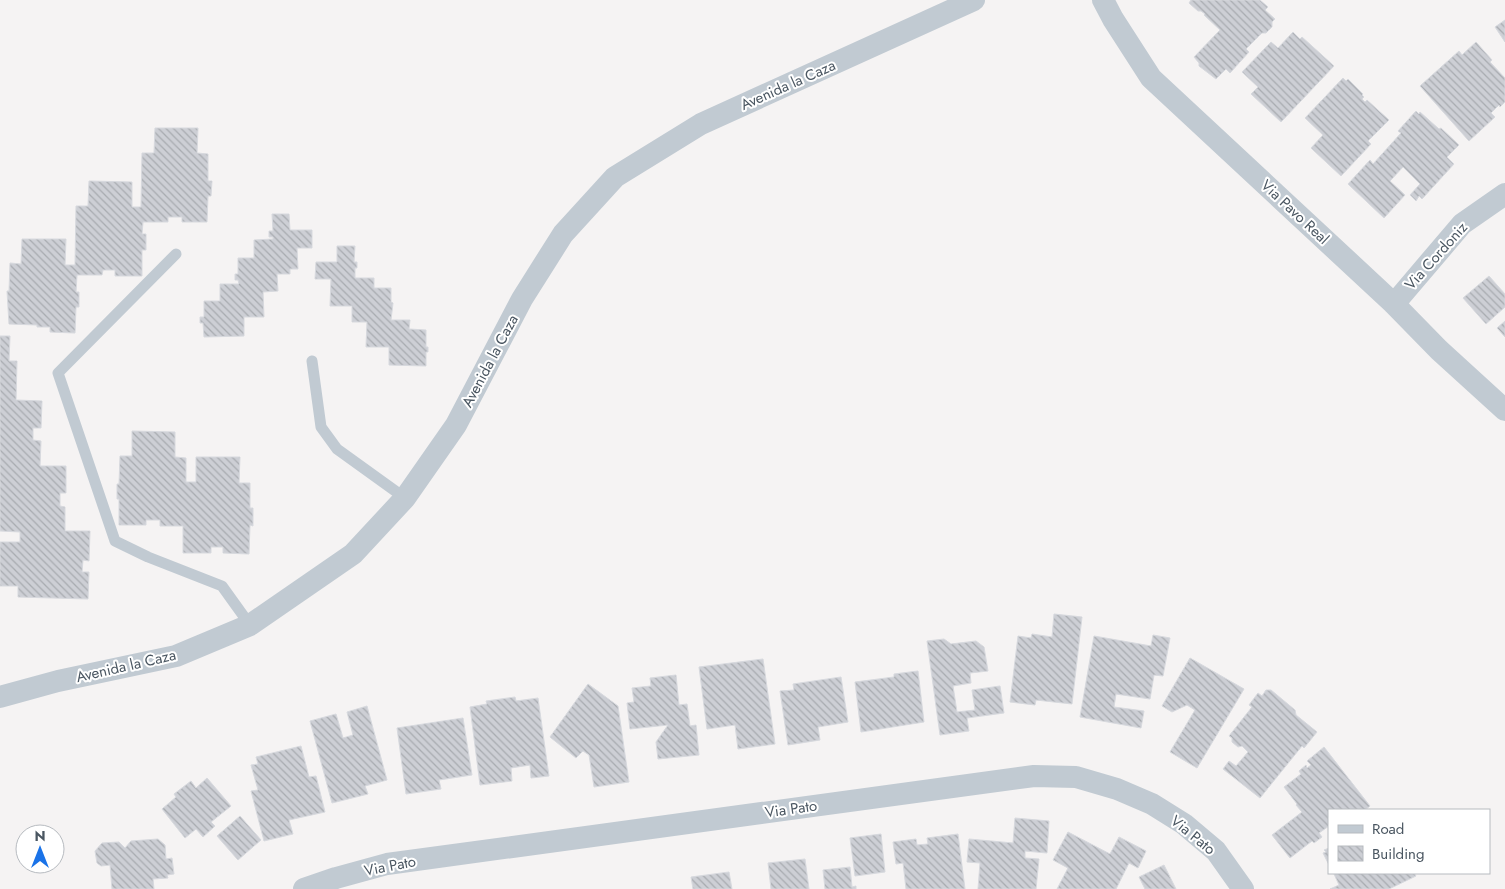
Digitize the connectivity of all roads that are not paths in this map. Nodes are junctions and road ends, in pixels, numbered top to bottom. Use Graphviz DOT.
graph roads {
  1 [pos="974,0"];
  2 [pos="1103,0"];
  3 [pos="1505,194"];
  4 [pos="176,254"];
  5 [pos="1394,304"];
  6 [pos="312,361"];
  7 [pos="1505,410"];
  8 [pos="405,498"];
  9 [pos="250,625"];
  10 [pos="0,697"];
  11 [pos="337,884"];
  12 [pos="304,889"];
  13 [pos="1243,889"];
  1 -- 8 [label="street, Avenida la Caza"];
  2 -- 5 [label="street, Via Pavo Real"];
  3 -- 5 [label="street, Via Cordoniz"];
  4 -- 9 [label="lane"];
  5 -- 7 [label="street, Via Pavo Real"];
  6 -- 8 [label="lane"];
  8 -- 9 [label="street, Avenida la Caza"];
  9 -- 10 [label="street, Avenida la Caza"];
  11 -- 12 [label="street, Via Pato"];
  11 -- 13 [label="street, Via Pato"];
}
